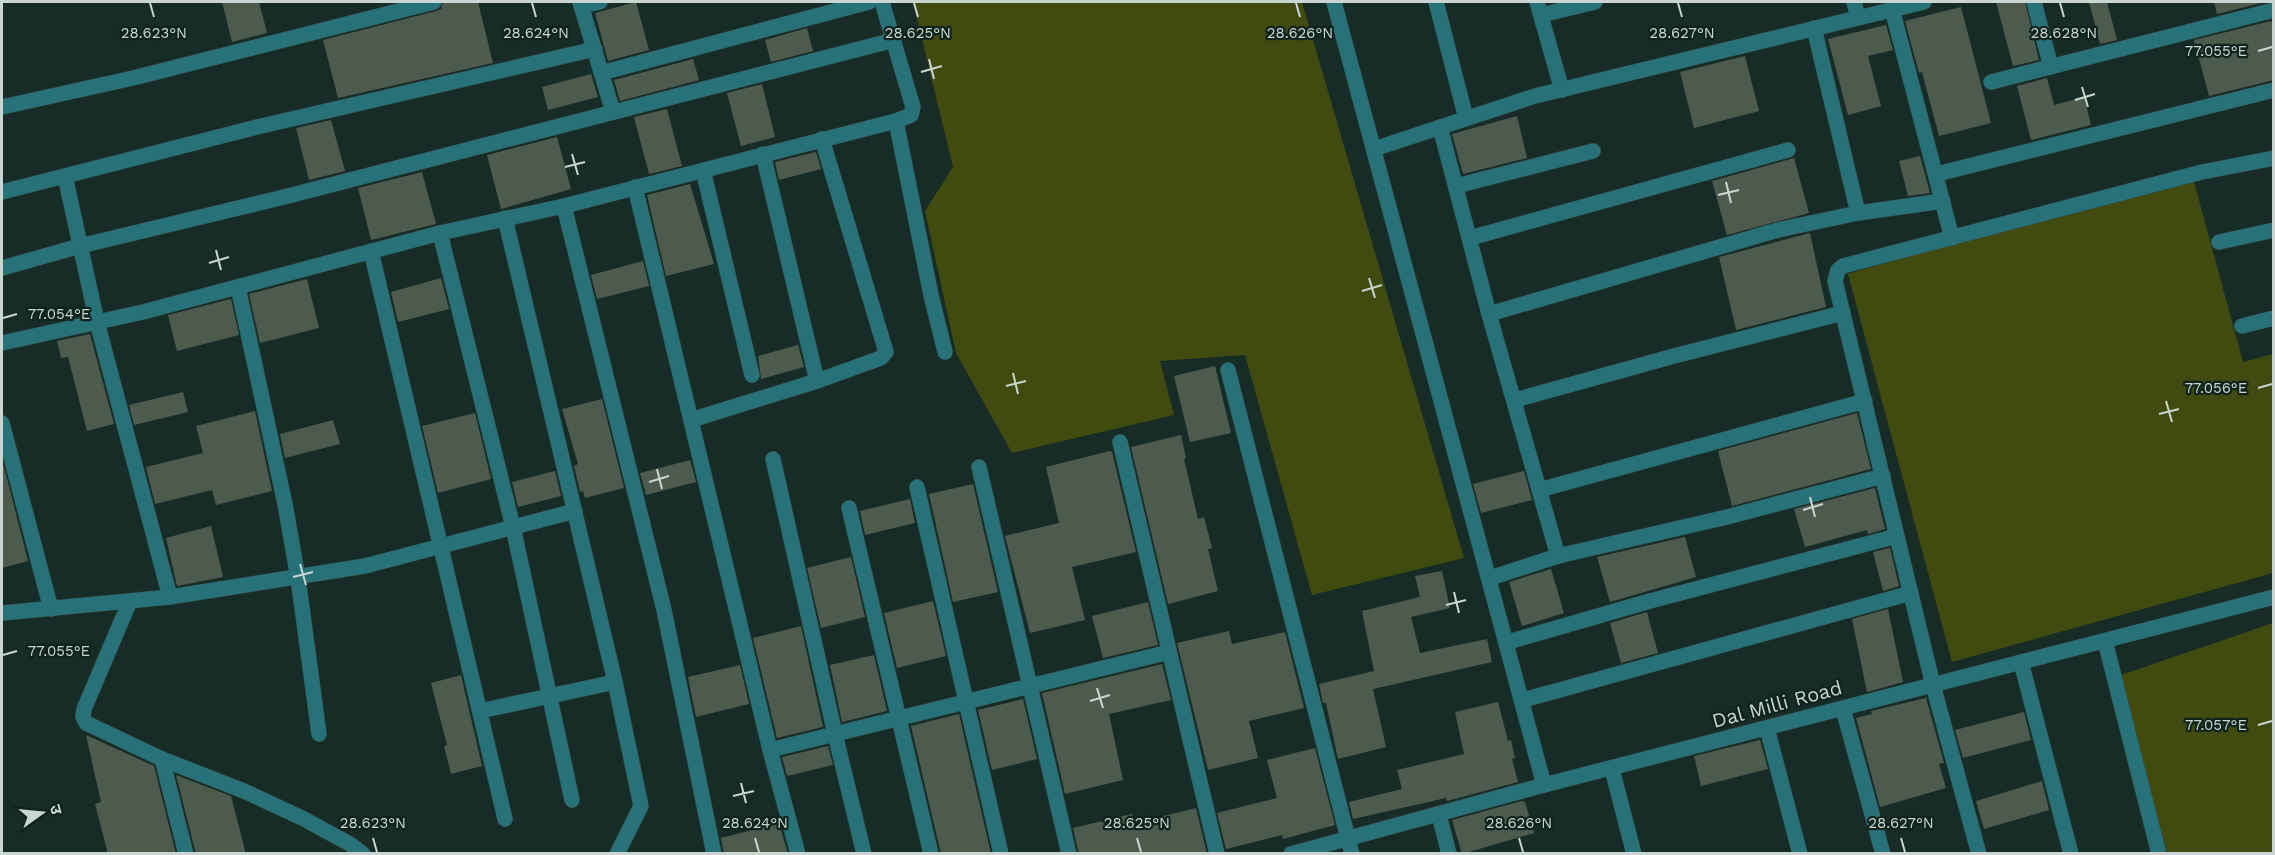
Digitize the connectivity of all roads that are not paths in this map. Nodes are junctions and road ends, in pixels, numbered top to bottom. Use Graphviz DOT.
graph roads {
  1 [pos="434,2"];
  2 [pos="600,2"];
  3 [pos="869,2"];
  4 [pos="882,2"];
  5 [pos="1334,2"];
  6 [pos="1436,2"];
  7 [pos="1595,2"];
  8 [pos="1854,2"];
  9 [pos="1924,2"];
  10 [pos="2034,2"];
  11 [pos="2271,2"];
  12 [pos="581,4"];
  13 [pos="1539,8"];
  14 [pos="1892,9"];
  15 [pos="2274,10"];
  16 [pos="1858,17"];
  17 [pos="1814,28"];
  18 [pos="894,40"];
  19 [pos="595,49"];
  20 [pos="2050,67"];
  21 [pos="602,74"];
  22 [pos="1991,82"];
  23 [pos="1562,90"];
  24 [pos="2274,90"];
  25 [pos="2,107"];
  26 [pos="613,112"];
  27 [pos="1466,118"];
  28 [pos="896,121"];
  29 [pos="1440,127"];
  30 [pos="822,139"];
  31 [pos="1374,149"];
  32 [pos="1788,150"];
  33 [pos="1593,151"];
  34 [pos="763,153"];
  35 [pos="2274,158"];
  36 [pos="703,170"];
  37 [pos="1937,174"];
  38 [pos="65,176"];
  39 [pos="1456,186"];
  40 [pos="635,187"];
  41 [pos="2,192"];
  42 [pos="1943,201"];
  43 [pos="564,206"];
  44 [pos="1858,213"];
  45 [pos="506,218"];
  46 [pos="2274,230"];
  47 [pos="440,233"];
  48 [pos="1470,238"];
  49 [pos="1952,238"];
  50 [pos="2219,242"];
  51 [pos="80,246"];
  52 [pos="371,251"];
  53 [pos="2,268"];
  54 [pos="238,287"];
  55 [pos="1843,313"];
  56 [pos="1490,314"];
  57 [pos="2274,318"];
  58 [pos="98,322"];
  59 [pos="2242,326"];
  60 [pos="2,343"];
  61 [pos="945,352"];
  62 [pos="1228,370"];
  63 [pos="752,375"];
  64 [pos="817,381"];
  65 [pos="1515,400"];
  66 [pos="1864,401"];
  67 [pos="691,420"];
  68 [pos="2,423"];
  69 [pos="1120,442"];
  70 [pos="773,459"];
  71 [pos="979,467"];
  72 [pos="1883,476"];
  73 [pos="917,487"];
  74 [pos="1539,490"];
  75 [pos="849,508"];
  76 [pos="575,511"];
  77 [pos="513,527"];
  78 [pos="1897,536"];
  79 [pos="442,547"];
  80 [pos="1558,556"];
  81 [pos="298,578"];
  82 [pos="1490,578"];
  83 [pos="1911,593"];
  84 [pos="170,597"];
  85 [pos="2274,597"];
  86 [pos="130,601"];
  87 [pos="51,609"];
  88 [pos="2,613"];
  89 [pos="2105,641"];
  90 [pos="1508,642"];
  91 [pos="1169,652"];
  92 [pos="2020,663"];
  93 [pos="615,682"];
  94 [pos="1933,685"];
  95 [pos="1030,686"];
  96 [pos="549,695"];
  97 [pos="1523,700"];
  98 [pos="966,701"];
  99 [pos="1843,709"];
  100 [pos="480,711"];
  101 [pos="899,718"];
  102 [pos="1767,728"];
  103 [pos="319,734"];
  104 [pos="835,734"];
  105 [pos="771,750"];
  106 [pos="162,759"];
  107 [pos="1612,769"];
  108 [pos="1544,785"];
  109 [pos="572,800"];
  110 [pos="1439,815"];
  111 [pos="505,819"];
  112 [pos="1351,846"];
  113 [pos="186,854"];
  114 [pos="363,854"];
  115 [pos="617,854"];
  116 [pos="714,854"];
  117 [pos="798,854"];
  118 [pos="864,854"];
  119 [pos="931,854"];
  120 [pos="1001,854"];
  121 [pos="1069,854"];
  122 [pos="1217,854"];
  123 [pos="1291,854"];
  124 [pos="1449,854"];
  125 [pos="1634,854"];
  126 [pos="1800,854"];
  127 [pos="1882,854"];
  128 [pos="1979,854"];
  129 [pos="2071,854"];
  130 [pos="2160,854"];
  1 -- 25 [label="street"];
  2 -- 12 [label="street"];
  3 -- 21 [label="street"];
  4 -- 18 [label="street"];
  5 -- 31 [label="street"];
  6 -- 27 [label="street"];
  7 -- 13 [label="street"];
  8 -- 16 [label="street"];
  9 -- 14 [label="street"];
  10 -- 20 [label="street"];
  11 -- 15 [label="street"];
  12 -- 19 [label="street"];
  13 -- 23 [label="street"];
  14 -- 16 [label="street"];
  14 -- 37 [label="street"];
  15 -- 20 [label="street"];
  16 -- 17 [label="street"];
  17 -- 23 [label="street"];
  17 -- 44 [label="street"];
  18 -- 26 [label="street"];
  18 -- 28 [label="street"];
  19 -- 21 [label="street"];
  19 -- 38 [label="street"];
  20 -- 22 [label="street"];
  21 -- 26 [label="street"];
  23 -- 27 [label="street"];
  24 -- 37 [label="street"];
  26 -- 51 [label="street"];
  27 -- 29 [label="street"];
  28 -- 30 [label="street"];
  28 -- 61 [label="street"];
  29 -- 31 [label="street"];
  29 -- 39 [label="street"];
  30 -- 34 [label="street"];
  30 -- 64 [label="street"];
  31 -- 82 [label="street"];
  32 -- 48 [label="street"];
  33 -- 39 [label="street"];
  34 -- 36 [label="street"];
  34 -- 64 [label="street"];
  35 -- 49 [label="street"];
  36 -- 40 [label="street"];
  36 -- 63 [label="street"];
  37 -- 42 [label="street"];
  38 -- 41 [label="street"];
  38 -- 51 [label="street"];
  39 -- 48 [label="street"];
  40 -- 43 [label="street"];
  40 -- 67 [label="street"];
  42 -- 44 [label="street"];
  42 -- 49 [label="street"];
  43 -- 45 [label="street"];
  43 -- 116 [label="street"];
  44 -- 56 [label="street"];
  45 -- 47 [label="street"];
  45 -- 76 [label="street"];
  46 -- 50 [label="street"];
  47 -- 52 [label="street"];
  47 -- 77 [label="street"];
  48 -- 56 [label="street"];
  49 -- 55 [label="street"];
  51 -- 53 [label="street"];
  51 -- 58 [label="street"];
  52 -- 54 [label="street"];
  52 -- 79 [label="street"];
  54 -- 58 [label="street"];
  54 -- 81 [label="street"];
  55 -- 65 [label="street"];
  55 -- 66 [label="street"];
  56 -- 65 [label="street"];
  57 -- 59 [label="street"];
  58 -- 60 [label="street"];
  58 -- 84 [label="street"];
  62 -- 112 [label="street"];
  64 -- 67 [label="street"];
  65 -- 74 [label="street"];
  66 -- 72 [label="street"];
  66 -- 74 [label="street"];
  67 -- 105 [label="street"];
  68 -- 87 [label="street"];
  69 -- 91 [label="street"];
  70 -- 104 [label="street"];
  71 -- 95 [label="street"];
  72 -- 78 [label="street"];
  72 -- 80 [label="street"];
  73 -- 98 [label="street"];
  74 -- 80 [label="street"];
  75 -- 101 [label="street"];
  76 -- 77 [label="street"];
  76 -- 93 [label="street"];
  77 -- 79 [label="street"];
  77 -- 96 [label="street"];
  78 -- 83 [label="street"];
  78 -- 90 [label="street"];
  79 -- 81 [label="street"];
  79 -- 100 [label="street"];
  80 -- 82 [label="street"];
  81 -- 84 [label="street"];
  81 -- 103 [label="street"];
  82 -- 90 [label="street"];
  83 -- 94 [label="street"];
  83 -- 97 [label="street"];
  84 -- 86 [label="street"];
  85 -- 89 [label="street, Dal Milli Road"];
  86 -- 87 [label="street"];
  86 -- 106 [label="street"];
  87 -- 88 [label="street"];
  89 -- 92 [label="street, Dal Milli Road"];
  89 -- 130 [label="street"];
  90 -- 97 [label="street"];
  91 -- 95 [label="street"];
  91 -- 122 [label="street"];
  92 -- 94 [label="street, Dal Milli Road"];
  92 -- 129 [label="street"];
  93 -- 96 [label="street"];
  93 -- 115 [label="street"];
  94 -- 99 [label="street, Dal Milli Road"];
  94 -- 128 [label="street"];
  95 -- 98 [label="street"];
  95 -- 121 [label="street"];
  96 -- 100 [label="street"];
  96 -- 109 [label="street"];
  97 -- 108 [label="street"];
  98 -- 101 [label="street"];
  98 -- 120 [label="street"];
  99 -- 102 [label="street, Dal Milli Road"];
  99 -- 127 [label="street"];
  100 -- 111 [label="street"];
  101 -- 104 [label="street"];
  101 -- 119 [label="street"];
  102 -- 107 [label="street, Dal Milli Road"];
  102 -- 126 [label="street"];
  104 -- 105 [label="street"];
  104 -- 118 [label="street"];
  105 -- 117 [label="street"];
  106 -- 113 [label="street"];
  106 -- 114 [label="street"];
  107 -- 108 [label="street, Dal Milli Road"];
  107 -- 125 [label="street"];
  108 -- 110 [label="street, Dal Milli Road"];
  110 -- 112 [label="street, Dal Milli Road"];
  110 -- 124 [label="street"];
  112 -- 123 [label="street, Dal Milli Road"];
}
